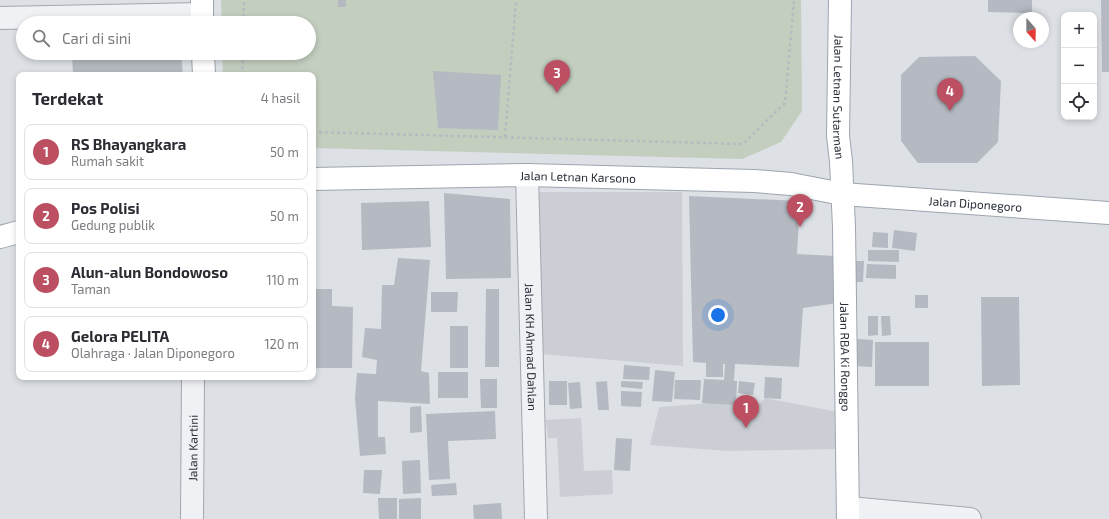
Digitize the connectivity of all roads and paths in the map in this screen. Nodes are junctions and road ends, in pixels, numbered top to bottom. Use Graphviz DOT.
graph roads {
  1 [pos="244,0"];
  2 [pos="516,0"];
  3 [pos="794,0"];
  4 [pos="840,0"];
  5 [pos="202,12"];
  6 [pos="67,16"];
  7 [pos="243,16"];
  8 [pos="0,18"];
  9 [pos="16,18"];
  10 [pos="203,60"];
  11 [pos="243,60"];
  12 [pos="204,72"];
  13 [pos="242,72"];
  14 [pos="316,132"];
  15 [pos="505,137"];
  16 [pos="527,175"];
  17 [pos="316,179"];
  18 [pos="842,194"];
  19 [pos="1109,214"];
  20 [pos="16,233"];
  21 [pos="0,237"];
  22 [pos="193,380"];
  23 [pos="848,513"];
  24 [pos="192,519"];
  25 [pos="536,519"];
  26 [pos="970,519"];
  1 -- 7 [label="path"];
  2 -- 15 [label="path"];
  3 -- 15 [label="path"];
  4 -- 18 [label="main road, Jalan Letnan Sutarman"];
  5 -- 6 [label="street"];
  8 -- 9 [label="street"];
  10 -- 12 [label="main road"];
  11 -- 13 [label="path"];
  14 -- 15 [label="path"];
  16 -- 17 [label="main road, Jalan Letnan Karsono"];
  16 -- 18 [label="main road, Jalan Letnan Karsono"];
  16 -- 25 [label="street, Jalan KH Ahmad Dahlan"];
  18 -- 19 [label="main road, Jalan Diponegoro"];
  18 -- 23 [label="main road, Jalan RBA Ki Ronggo"];
  20 -- 21 [label="main road"];
  22 -- 24 [label="street, Jalan Kartini"];
  23 -- 26 [label="street"];
}
